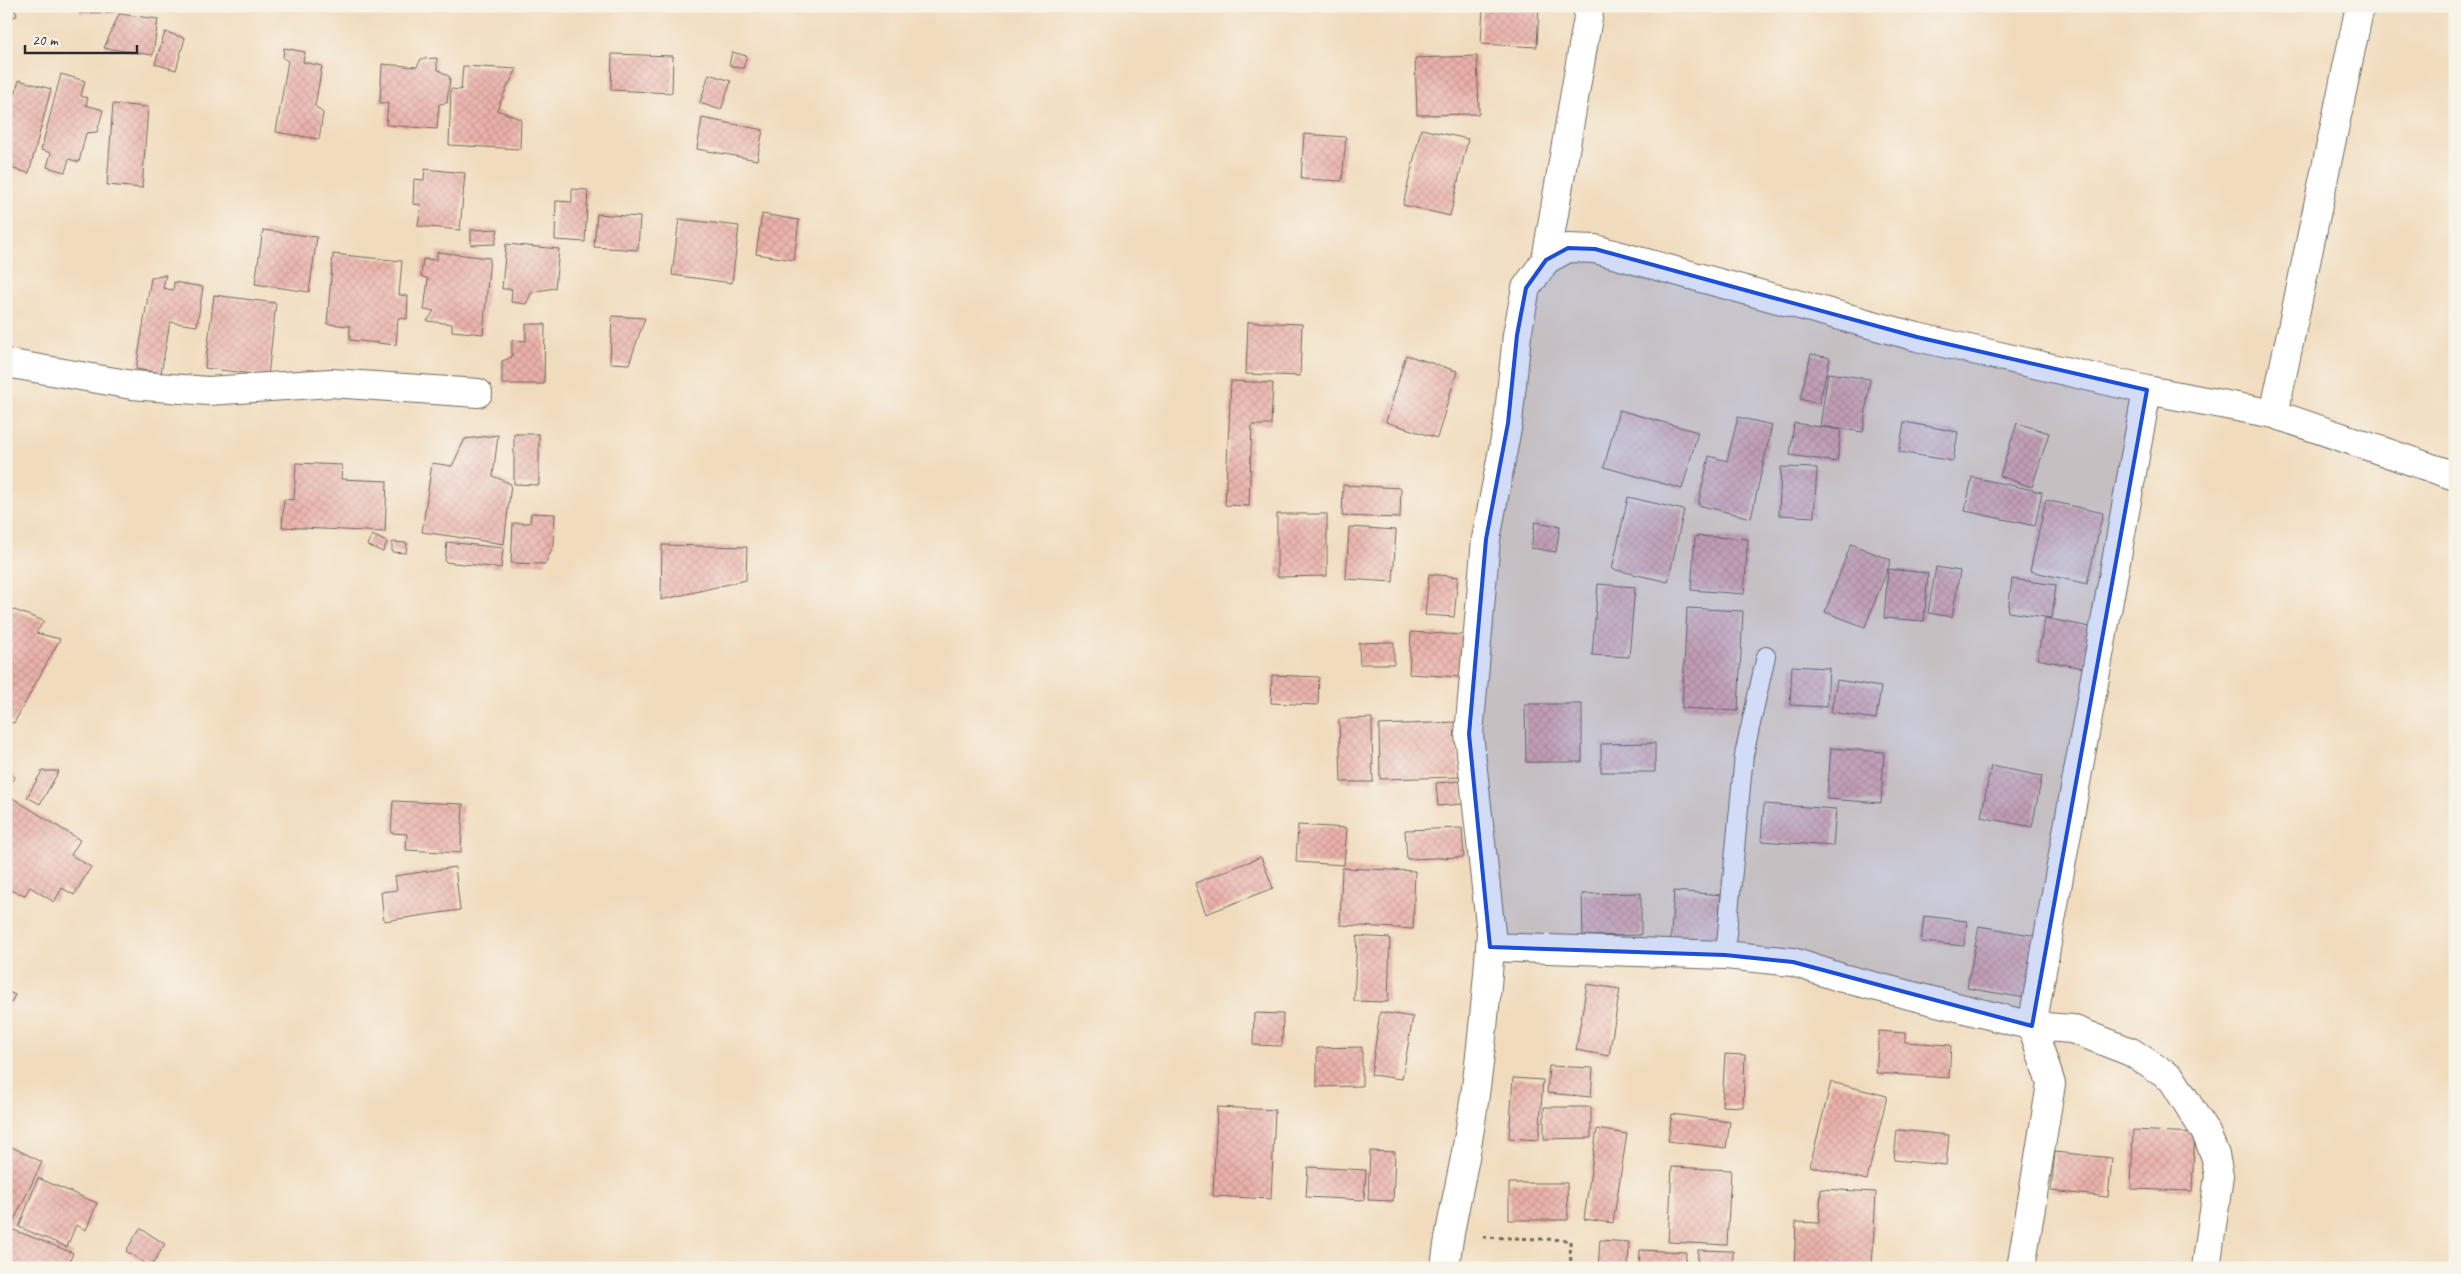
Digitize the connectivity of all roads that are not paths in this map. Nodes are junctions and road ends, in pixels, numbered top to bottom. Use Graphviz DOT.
graph roads {
  1 [pos="1590,6"];
  2 [pos="2360,6"];
  3 [pos="1546,260"];
  4 [pos="6,363"];
  5 [pos="2147,390"];
  6 [pos="478,393"];
  7 [pos="2274,414"];
  8 [pos="2455,476"];
  9 [pos="1766,656"];
  10 [pos="1490,947"];
  11 [pos="1725,955"];
  12 [pos="2032,1026"];
  13 [pos="1445,1268"];
  14 [pos="2021,1268"];
  15 [pos="2206,1268"];
  1 -- 3 [label="street"];
  2 -- 7 [label="street"];
  3 -- 5 [label="street"];
  3 -- 10 [label="street"];
  4 -- 6 [label="street"];
  5 -- 7 [label="street"];
  5 -- 12 [label="street"];
  7 -- 8 [label="street"];
  9 -- 11 [label="lane"];
  10 -- 11 [label="street"];
  10 -- 13 [label="street"];
  11 -- 12 [label="street"];
  12 -- 14 [label="street"];
  12 -- 15 [label="street"];
}
